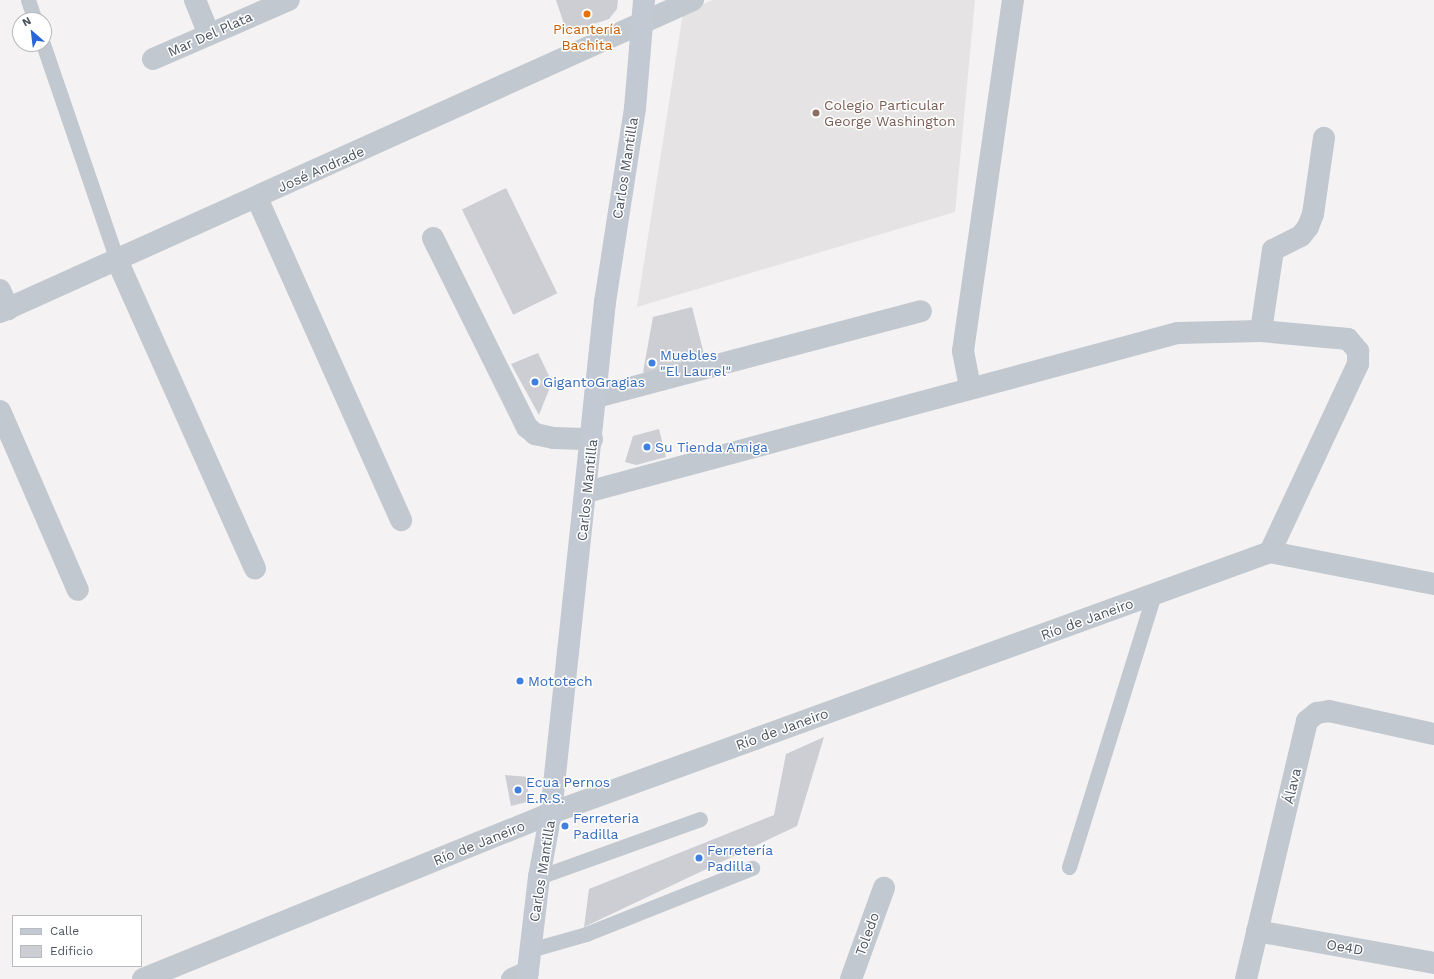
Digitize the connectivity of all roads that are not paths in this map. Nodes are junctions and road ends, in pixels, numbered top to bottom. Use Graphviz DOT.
graph roads {
  1 [pos="28,0"];
  2 [pos="195,0"];
  3 [pos="289,0"];
  4 [pos="644,0"];
  5 [pos="693,0"];
  6 [pos="1013,0"];
  7 [pos="32,12"];
  8 [pos="641,23"];
  9 [pos="209,34"];
  10 [pos="46,52"];
  11 [pos="153,59"];
  12 [pos="1324,138"];
  13 [pos="258,198"];
  14 [pos="433,238"];
  15 [pos="117,260"];
  16 [pos="3,304"];
  17 [pos="921,311"];
  18 [pos="1261,331"];
  19 [pos="970,387"];
  20 [pos="596,397"];
  21 [pos="0,411"];
  22 [pos="592,439"];
  23 [pos="587,492"];
  24 [pos="401,520"];
  25 [pos="1270,552"];
  26 [pos="255,569"];
  27 [pos="1434,584"];
  28 [pos="78,590"];
  29 [pos="1154,594"];
  30 [pos="1434,734"];
  31 [pos="551,813"];
  32 [pos="700,819"];
  33 [pos="1069,867"];
  34 [pos="752,868"];
  35 [pos="539,877"];
  36 [pos="884,888"];
  37 [pos="1257,931"];
  38 [pos="530,950"];
  39 [pos="1434,963"];
  40 [pos="522,977"];
  41 [pos="143,979"];
  42 [pos="851,979"];
  43 [pos="1246,979"];
  1 -- 7 [label="lane"];
  2 -- 9 [label="street"];
  3 -- 9 [label="street, Mar Del Plata"];
  4 -- 8 [label="street, Carlos Mantilla"];
  5 -- 8 [label="street, José Andrade"];
  6 -- 19 [label="street"];
  8 -- 13 [label="street, José Andrade"];
  8 -- 20 [label="street, Carlos Mantilla"];
  9 -- 11 [label="street, Mar Del Plata"];
  10 -- 15 [label="lane"];
  12 -- 18 [label="street"];
  13 -- 15 [label="street, José Andrade"];
  13 -- 24 [label="street"];
  14 -- 22 [label="street"];
  15 -- 16 [label="street, José Andrade"];
  15 -- 26 [label="street"];
  17 -- 20 [label="street"];
  18 -- 19 [label="street"];
  18 -- 25 [label="street"];
  19 -- 23 [label="street"];
  20 -- 22 [label="street, Carlos Mantilla"];
  21 -- 28 [label="street"];
  22 -- 23 [label="street, Carlos Mantilla"];
  23 -- 31 [label="street, Carlos Mantilla"];
  25 -- 27 [label="street"];
  25 -- 29 [label="street, Río de Janeiro"];
  29 -- 31 [label="street, Río de Janeiro"];
  29 -- 33 [label="lane"];
  30 -- 37 [label="street, Álava"];
  31 -- 35 [label="street, Carlos Mantilla"];
  31 -- 41 [label="street, Río de Janeiro"];
  32 -- 35 [label="lane"];
  34 -- 38 [label="lane"];
  35 -- 38 [label="street, Carlos Mantilla"];
  36 -- 42 [label="street, Toledo"];
  37 -- 39 [label="street, Oe4D"];
  37 -- 43 [label="street, Álava"];
  38 -- 40 [label="street, Carlos Mantilla"];
}
